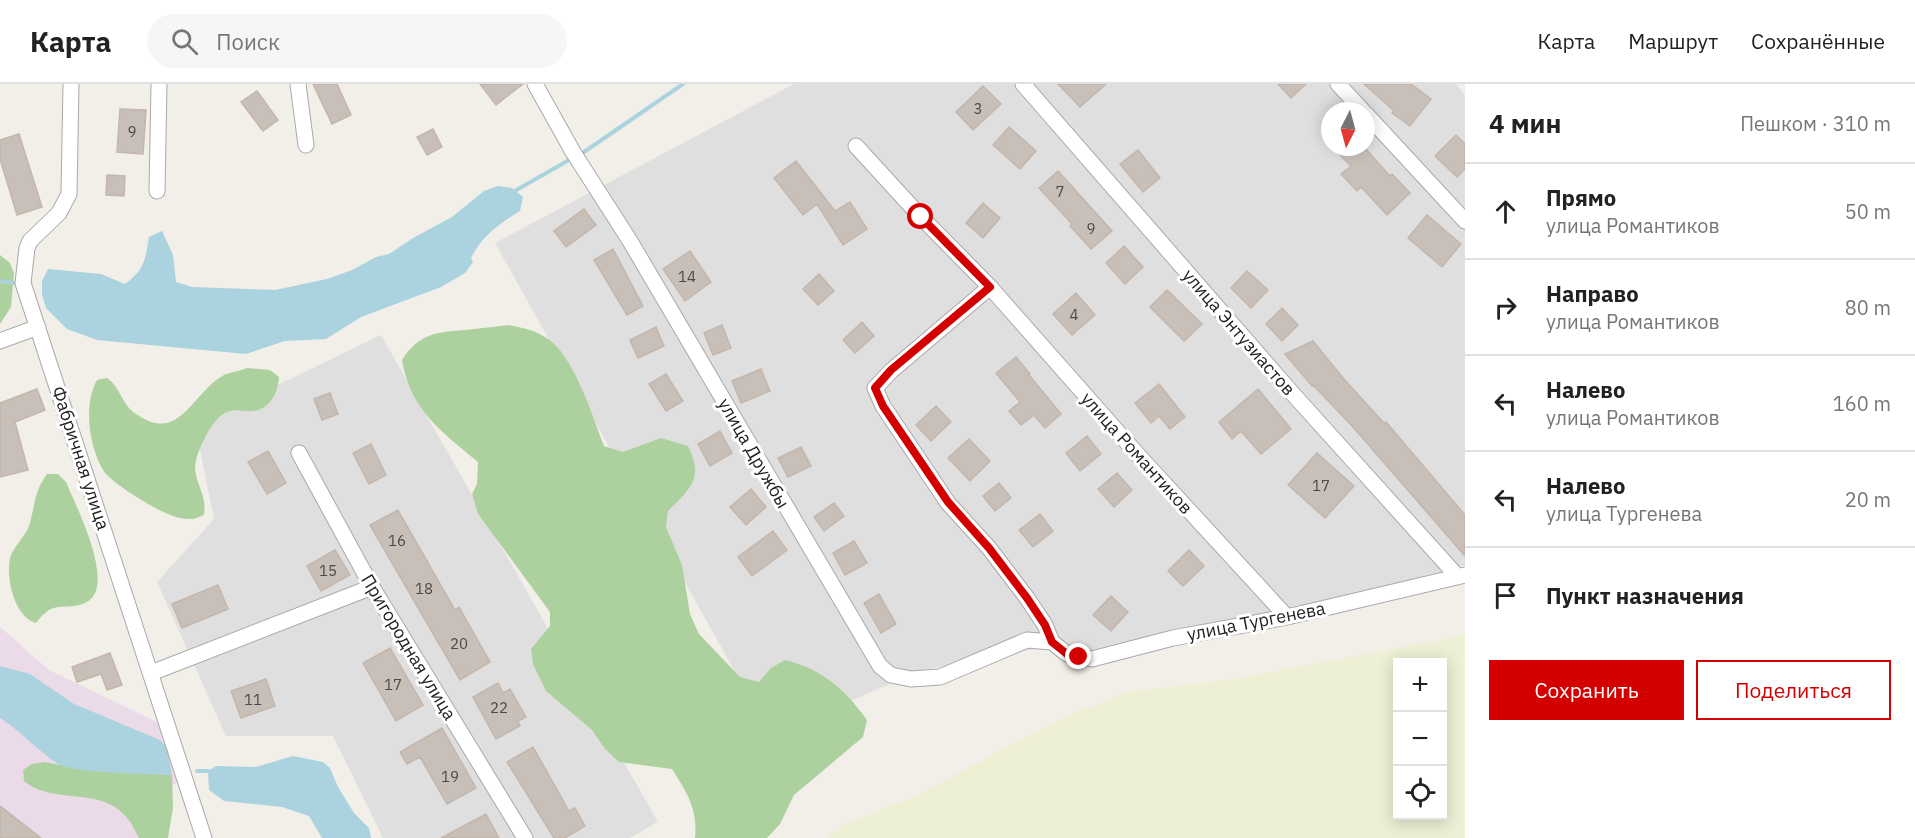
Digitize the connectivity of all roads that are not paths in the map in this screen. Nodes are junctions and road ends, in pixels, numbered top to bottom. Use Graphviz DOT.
graph roads {
  1 [pos="71,84"];
  2 [pos="159,84"];
  3 [pos="298,84"];
  4 [pos="534,84"];
  5 [pos="1023,84"];
  6 [pos="1338,84"];
  7 [pos="1355,102"];
  8 [pos="1375,123"];
  9 [pos="306,145"];
  10 [pos="856,146"];
  11 [pos="157,191"];
  12 [pos="1465,221"];
  13 [pos="990,287"];
  14 [pos="38,327"];
  15 [pos="0,341"];
  16 [pos="299,453"];
  17 [pos="1462,576"];
  18 [pos="372,587"];
  19 [pos="1287,617"];
  20 [pos="1052,642"];
  21 [pos="151,673"];
  22 [pos="204,838"];
  23 [pos="525,838"];
  1 -- 14 [label="street, Фабричная улица"];
  2 -- 11 [label="street"];
  3 -- 9 [label="street"];
  4 -- 20 [label="street, улица Дружбы"];
  5 -- 17 [label="street, улица Энтузиастов"];
  6 -- 7 [label="street"];
  8 -- 12 [label="street"];
  10 -- 13 [label="street, улица Романтиков"];
  13 -- 19 [label="street, улица Романтиков"];
  13 -- 20 [label="street"];
  14 -- 15 [label="street"];
  14 -- 21 [label="street, Фабричная улица"];
  16 -- 18 [label="street, Пригородная улица"];
  17 -- 19 [label="street, улица Тургенева"];
  18 -- 21 [label="street"];
  18 -- 23 [label="street, Пригородная улица"];
  19 -- 20 [label="street, улица Тургенева"];
  21 -- 22 [label="street, Фабричная улица"];
}
